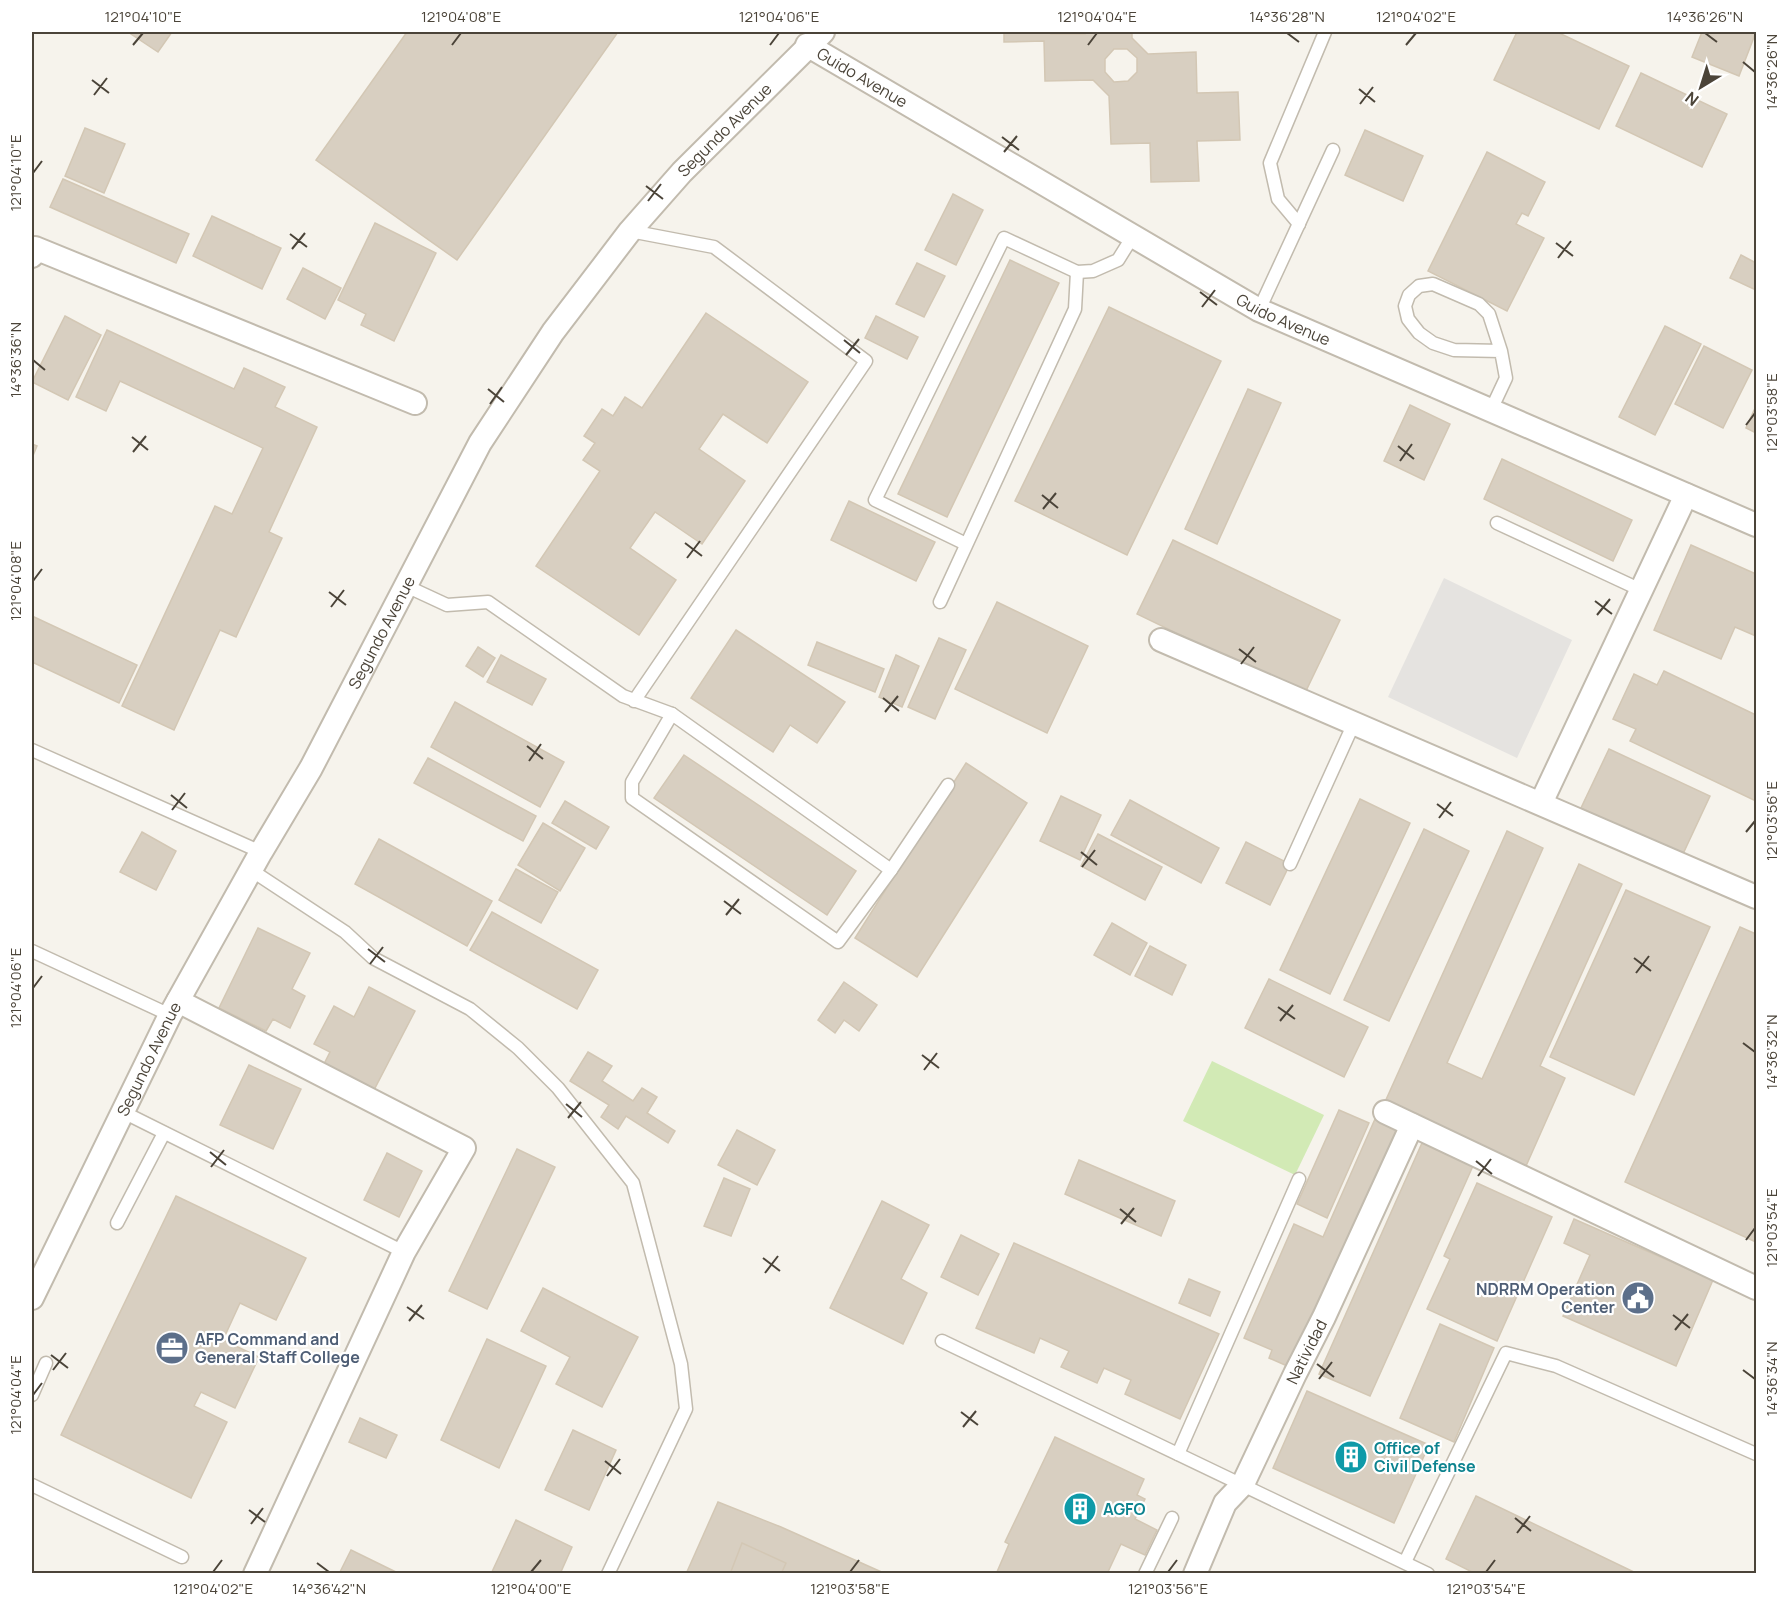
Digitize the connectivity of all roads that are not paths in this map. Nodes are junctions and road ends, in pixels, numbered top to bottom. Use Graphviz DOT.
graph roads {
  1 [pos="1325,32"];
  2 [pos="815,38"];
  3 [pos="1332,150"];
  4 [pos="1299,224"];
  5 [pos="630,231"];
  6 [pos="1133,236"];
  7 [pos="32,256"];
  8 [pos="1077,272"];
  9 [pos="1258,310"];
  10 [pos="1501,351"];
  11 [pos="415,404"];
  12 [pos="1491,410"];
  13 [pos="1686,495"];
  14 [pos="1497,523"];
  15 [pos="1756,525"];
  16 [pos="966,544"];
  17 [pos="406,586"];
  18 [pos="1641,590"];
  19 [pos="940,603"];
  20 [pos="1161,640"];
  21 [pos="634,701"];
  22 [pos="672,714"];
  23 [pos="1353,723"];
  24 [pos="32,750"];
  25 [pos="948,785"];
  26 [pos="1541,803"];
  27 [pos="256,861"];
  28 [pos="1290,864"];
  29 [pos="891,870"];
  30 [pos="1756,897"];
  31 [pos="32,951"];
  32 [pos="174,1008"];
  33 [pos="123,1112"];
  34 [pos="1385,1112"];
  35 [pos="1412,1125"];
  36 [pos="164,1132"];
  37 [pos="1299,1179"];
  38 [pos="117,1223"];
  39 [pos="404,1252"];
  40 [pos="1756,1288"];
  41 [pos="32,1298"];
  42 [pos="942,1341"];
  43 [pos="46,1363"];
  44 [pos="32,1395"];
  45 [pos="1178,1454"];
  46 [pos="1756,1454"];
  47 [pos="1243,1484"];
  48 [pos="32,1485"];
  49 [pos="1172,1518"];
  50 [pos="182,1557"];
  51 [pos="1405,1562"];
  52 [pos="255,1574"];
  53 [pos="608,1574"];
  54 [pos="1145,1574"];
  55 [pos="1195,1574"];
  56 [pos="1428,1574"];
  1 -- 4 [label="lane"];
  2 -- 5 [label="street, Segundo Avenue"];
  2 -- 6 [label="street, Guido Avenue"];
  3 -- 4 [label="lane"];
  4 -- 9 [label="lane"];
  5 -- 17 [label="street, Segundo Avenue"];
  5 -- 21 [label="lane"];
  6 -- 8 [label="lane"];
  6 -- 9 [label="street, Guido Avenue"];
  7 -- 11 [label="street"];
  8 -- 16 [label="lane"];
  8 -- 16 [label="lane"];
  9 -- 12 [label="street, Guido Avenue"];
  10 -- 10 [label="lane"];
  10 -- 12 [label="lane"];
  12 -- 13 [label="street, Guido Avenue"];
  13 -- 15 [label="street, Guido Avenue"];
  13 -- 18 [label="street"];
  14 -- 18 [label="lane"];
  16 -- 19 [label="lane"];
  17 -- 21 [label="lane"];
  17 -- 27 [label="street, Segundo Avenue"];
  18 -- 26 [label="street"];
  20 -- 23 [label="street"];
  21 -- 22 [label="lane"];
  22 -- 29 [label="lane"];
  22 -- 29 [label="lane"];
  23 -- 26 [label="street"];
  23 -- 28 [label="lane"];
  24 -- 27 [label="lane"];
  25 -- 29 [label="lane"];
  26 -- 30 [label="street"];
  27 -- 32 [label="street, Segundo Avenue"];
  27 -- 53 [label="lane"];
  31 -- 32 [label="lane"];
  32 -- 33 [label="street, Segundo Avenue"];
  32 -- 39 [label="street"];
  33 -- 36 [label="lane"];
  33 -- 41 [label="street, Segundo Avenue"];
  34 -- 35 [label="street"];
  35 -- 40 [label="street"];
  35 -- 47 [label="street, Natividad"];
  36 -- 38 [label="lane"];
  36 -- 39 [label="lane"];
  37 -- 45 [label="lane"];
  39 -- 52 [label="street"];
  42 -- 45 [label="lane"];
  43 -- 44 [label="lane"];
  45 -- 47 [label="lane"];
  46 -- 51 [label="lane"];
  47 -- 51 [label="lane"];
  47 -- 55 [label="street, Natividad"];
  48 -- 50 [label="lane"];
  49 -- 54 [label="lane"];
  51 -- 56 [label="lane"];
}
